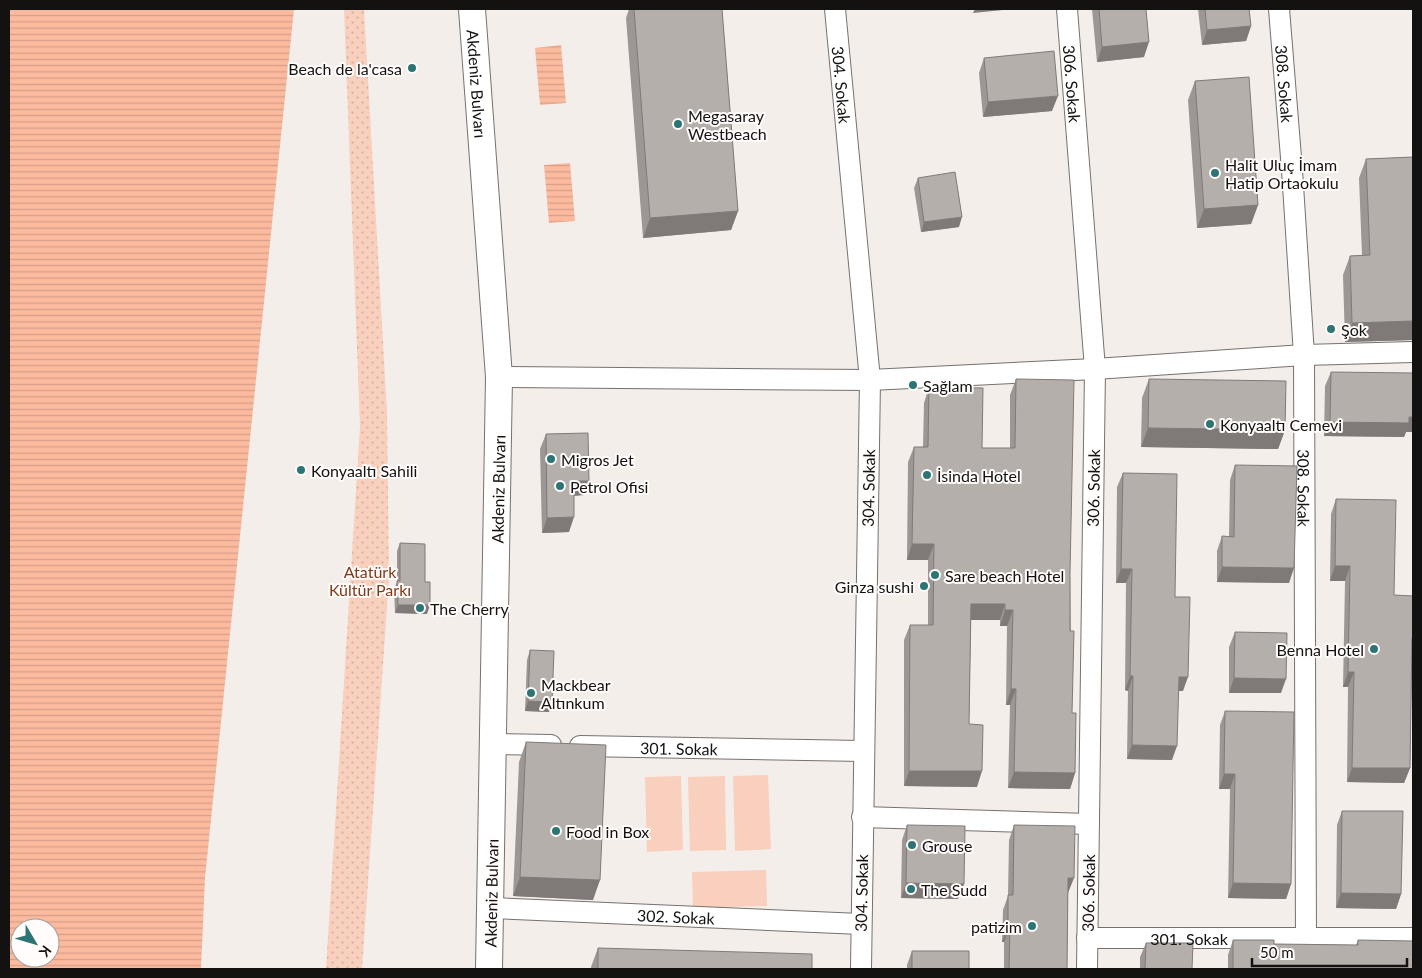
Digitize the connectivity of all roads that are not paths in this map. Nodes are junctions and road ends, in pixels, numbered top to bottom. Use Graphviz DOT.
graph roads {
  1 [pos="472,9"];
  2 [pos="835,9"];
  3 [pos="1067,9"];
  4 [pos="1279,9"];
  5 [pos="1413,352"];
  6 [pos="1304,355"];
  7 [pos="1095,369"];
  8 [pos="499,377"];
  9 [pos="870,380"];
  10 [pos="493,744"];
  11 [pos="863,751"];
  12 [pos="862,817"];
  13 [pos="1089,824"];
  14 [pos="491,908"];
  15 [pos="861,924"];
  16 [pos="1087,938"];
  17 [pos="1306,938"];
  18 [pos="1413,938"];
  19 [pos="489,969"];
  20 [pos="861,969"];
  21 [pos="1087,969"];
  1 -- 8 [label="main road, Akdeniz Bulvarı"];
  2 -- 9 [label="street, 304. Sokak"];
  3 -- 7 [label="street, 306. Sokak"];
  4 -- 6 [label="street, 308. Sokak"];
  5 -- 6 [label="street"];
  6 -- 7 [label="street"];
  6 -- 17 [label="street, 308. Sokak"];
  7 -- 9 [label="street"];
  7 -- 13 [label="street, 306. Sokak"];
  8 -- 9 [label="street"];
  8 -- 10 [label="main road, Akdeniz Bulvarı"];
  9 -- 11 [label="street, 304. Sokak"];
  10 -- 11 [label="street, 301. Sokak"];
  10 -- 14 [label="main road, Akdeniz Bulvarı"];
  11 -- 12 [label="street, 304. Sokak"];
  12 -- 13 [label="street"];
  12 -- 15 [label="street, 304. Sokak"];
  13 -- 16 [label="street, 306. Sokak"];
  14 -- 15 [label="street, 302. Sokak"];
  14 -- 19 [label="main road, Akdeniz Bulvarı"];
  15 -- 20 [label="street, 304. Sokak"];
  16 -- 17 [label="street, 301. Sokak"];
  16 -- 21 [label="street, 306. Sokak"];
  17 -- 18 [label="street, 301. Sokak"];
}
